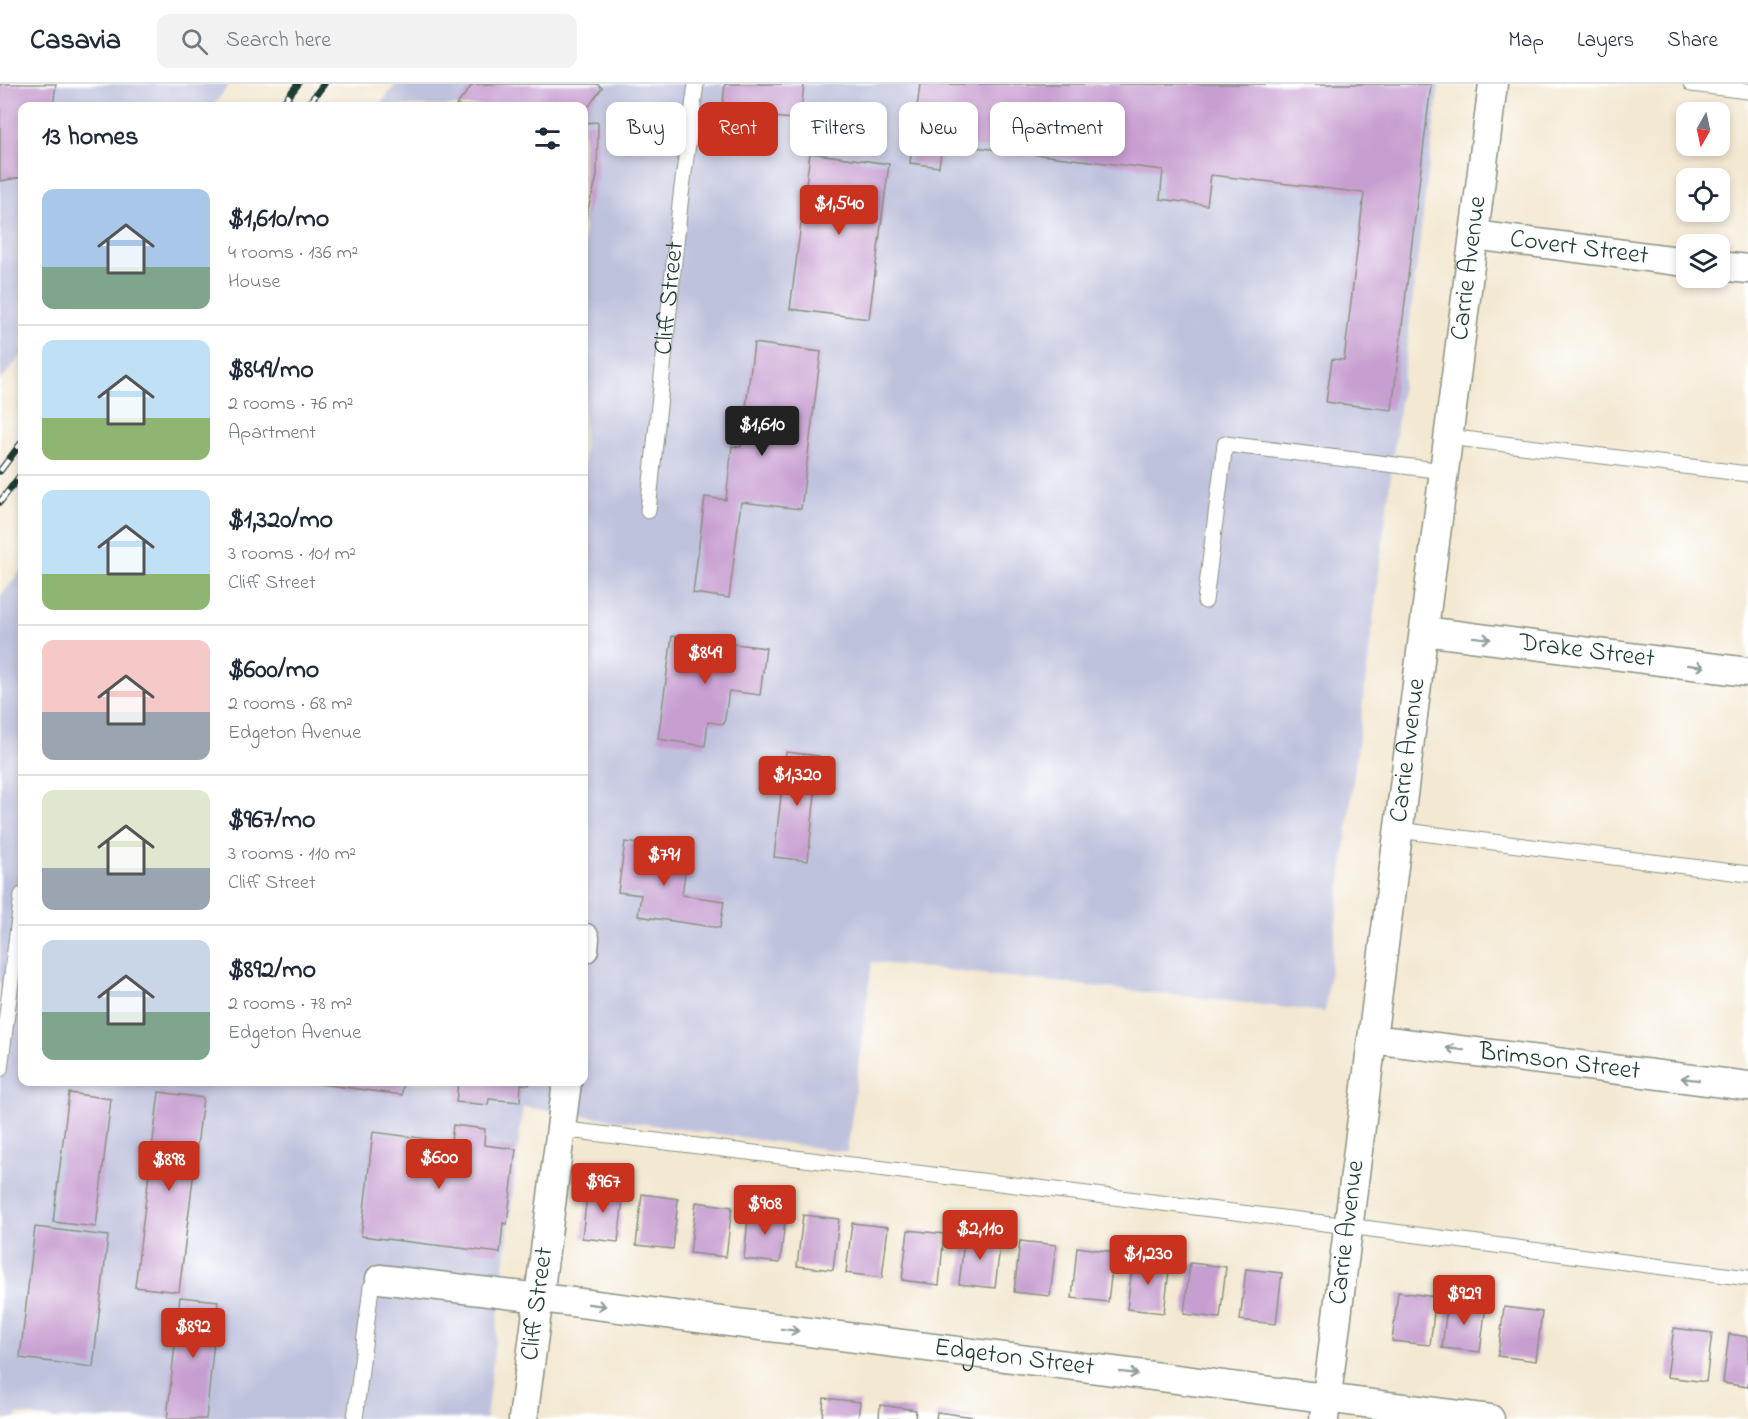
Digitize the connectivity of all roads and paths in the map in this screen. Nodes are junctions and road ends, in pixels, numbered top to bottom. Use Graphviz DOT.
graph roads {
  1 [pos="696,84"];
  2 [pos="1493,84"];
  3 [pos="1691,84"];
  4 [pos="1748,91"];
  5 [pos="1474,235"];
  6 [pos="1676,261"];
  7 [pos="1730,268"];
  8 [pos="1748,270"];
  9 [pos="1448,437"];
  10 [pos="1444,471"];
  11 [pos="1748,474"];
  12 [pos="648,511"];
  13 [pos="1205,601"];
  14 [pos="1424,630"];
  15 [pos="1748,672"];
  16 [pos="1398,830"];
  17 [pos="1748,874"];
  18 [pos="18,927"];
  19 [pos="1372,1039"];
  20 [pos="0,1070"];
  21 [pos="566,1086"];
  22 [pos="1748,1086"];
  23 [pos="560,1129"];
  24 [pos="1348,1226"];
  25 [pos="1748,1278"];
  26 [pos="380,1279"];
  27 [pos="539,1298"];
  28 [pos="1326,1409"];
  29 [pos="355,1419"];
  30 [pos="524,1419"];
  31 [pos="1490,1419"];
  1 -- 12 [label="lane, Cliff Street"];
  2 -- 5 [label="street, Carrie Avenue"];
  3 -- 4 [label="lane"];
  5 -- 6 [label="street, Covert Street"];
  5 -- 9 [label="street, Carrie Avenue"];
  7 -- 8 [label="street"];
  9 -- 10 [label="street, Carrie Avenue"];
  9 -- 11 [label="lane"];
  10 -- 13 [label="lane"];
  10 -- 14 [label="street, Carrie Avenue"];
  14 -- 15 [label="street, Drake Street, one-way"];
  14 -- 16 [label="street, Carrie Avenue"];
  16 -- 17 [label="lane"];
  16 -- 19 [label="street, Carrie Avenue"];
  18 -- 20 [label="lane"];
  22 -- 19 [label="street, Brimson Street, one-way"];
  19 -- 24 [label="street, Carrie Avenue"];
  21 -- 23 [label="street, Cliff Street"];
  23 -- 24 [label="lane"];
  23 -- 27 [label="street, Cliff Street"];
  24 -- 25 [label="lane"];
  24 -- 28 [label="street, Carrie Avenue"];
  26 -- 27 [label="street, Edgeton Street"];
  26 -- 29 [label="lane"];
  27 -- 28 [label="street, Edgeton Street, one-way"];
  27 -- 30 [label="street, Cliff Street"];
  28 -- 31 [label="street, Edgeton Street"];
}
